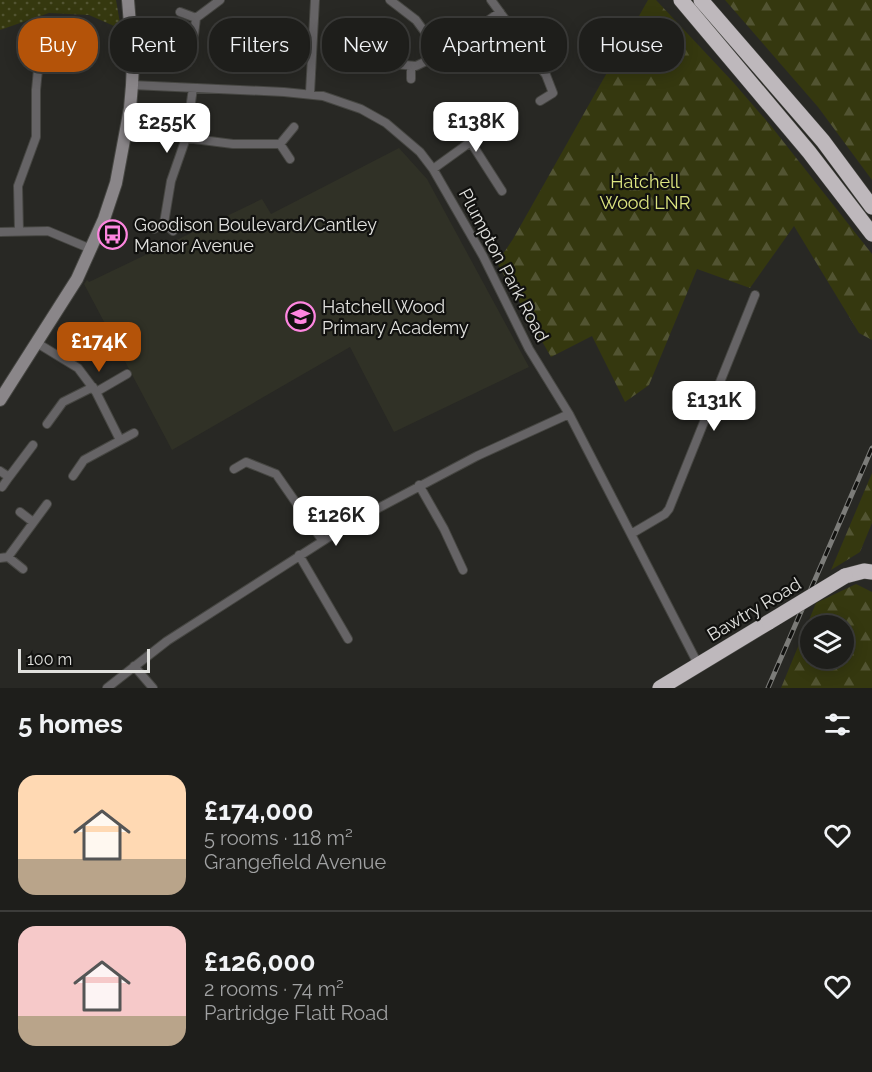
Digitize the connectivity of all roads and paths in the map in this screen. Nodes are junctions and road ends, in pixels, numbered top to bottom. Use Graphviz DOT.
graph roads {
  1 [pos="128,0"];
  2 [pos="220,0"];
  3 [pos="315,0"];
  4 [pos="390,0"];
  5 [pos="491,0"];
  6 [pos="681,0"];
  7 [pos="701,0"];
  8 [pos="180,12"];
  9 [pos="500,12"];
  10 [pos="196,18"];
  11 [pos="492,18"];
  12 [pos="504,18"];
  13 [pos="421,27"];
  14 [pos="421,62"];
  15 [pos="411,66"];
  16 [pos="38,72"];
  17 [pos="544,72"];
  18 [pos="411,79"];
  19 [pos="132,85"];
  20 [pos="193,88"];
  21 [pos="309,93"];
  22 [pos="540,101"];
  23 [pos="505,117"];
  24 [pos="294,127"];
  25 [pos="186,138"];
  26 [pos="470,141"];
  27 [pos="280,144"];
  28 [pos="290,159"];
  29 [pos="433,169"];
  30 [pos="502,191"];
  31 [pos="872,207"];
  32 [pos="164,223"];
  33 [pos="154,229"];
  34 [pos="19,231"];
  35 [pos="173,231"];
  36 [pos="0,232"];
  37 [pos="872,234"];
  38 [pos="92,249"];
  39 [pos="755,295"];
  40 [pos="37,344"];
  41 [pos="127,374"];
  42 [pos="94,389"];
  43 [pos="0,400"];
  44 [pos="569,414"];
  45 [pos="47,424"];
  46 [pos="135,433"];
  47 [pos="120,440"];
  48 [pos="33,445"];
  49 [pos="234,469"];
  50 [pos="0,471"];
  51 [pos="73,476"];
  52 [pos="9,477"];
  53 [pos="418,485"];
  54 [pos="2,487"];
  55 [pos="47,504"];
  56 [pos="20,512"];
  57 [pos="33,522"];
  58 [pos="631,534"];
  59 [pos="322,540"];
  60 [pos="299,555"];
  61 [pos="4,557"];
  62 [pos="23,568"];
  63 [pos="463,570"];
  64 [pos="872,572"];
  65 [pos="348,639"];
  66 [pos="134,666"];
  67 [pos="699,666"];
  68 [pos="666,686"];
  69 [pos="107,688"];
  70 [pos="153,688"];
  1 -- 19 [label="street"];
  2 -- 10 [label="street"];
  3 -- 21 [label="street"];
  4 -- 13 [label="street"];
  5 -- 9 [label="street"];
  6 -- 37 [label="highway"];
  7 -- 31 [label="highway"];
  8 -- 10 [label="street"];
  9 -- 11 [label="street"];
  9 -- 12 [label="street"];
  14 -- 15 [label="street"];
  15 -- 18 [label="street"];
  16 -- 34 [label="street"];
  17 -- 22 [label="street"];
  19 -- 20 [label="street, Plumpton Park Road"];
  19 -- 38 [label="street"];
  20 -- 21 [label="street, Plumpton Park Road"];
  20 -- 25 [label="street"];
  21 -- 29 [label="street, Plumpton Park Road"];
  23 -- 26 [label="street"];
  24 -- 27 [label="street"];
  25 -- 27 [label="street"];
  25 -- 32 [label="street"];
  26 -- 29 [label="street"];
  26 -- 30 [label="street"];
  27 -- 28 [label="street"];
  29 -- 44 [label="street, Plumpton Park Road"];
  32 -- 33 [label="street"];
  32 -- 35 [label="street"];
  34 -- 36 [label="street"];
  34 -- 38 [label="street"];
  38 -- 40 [label="street"];
  39 -- 58 [label="street"];
  40 -- 42 [label="street"];
  40 -- 43 [label="street"];
  41 -- 42 [label="street"];
  42 -- 45 [label="street"];
  42 -- 47 [label="street"];
  44 -- 53 [label="street"];
  44 -- 58 [label="street, Plumpton Park Road"];
  46 -- 47 [label="street"];
  47 -- 51 [label="street"];
  48 -- 52 [label="street"];
  49 -- 59 [label="street"];
  50 -- 52 [label="street"];
  52 -- 54 [label="street"];
  53 -- 59 [label="street"];
  53 -- 63 [label="street"];
  55 -- 57 [label="street"];
  56 -- 57 [label="street"];
  57 -- 61 [label="street"];
  58 -- 67 [label="street, Plumpton Park Road"];
  59 -- 60 [label="street"];
  60 -- 65 [label="street"];
  60 -- 66 [label="street"];
  61 -- 62 [label="street"];
  64 -- 67 [label="highway, Bawtry Road, bridge"];
  66 -- 69 [label="street"];
  66 -- 70 [label="street"];
  67 -- 68 [label="highway, Bawtry Road"];
}
